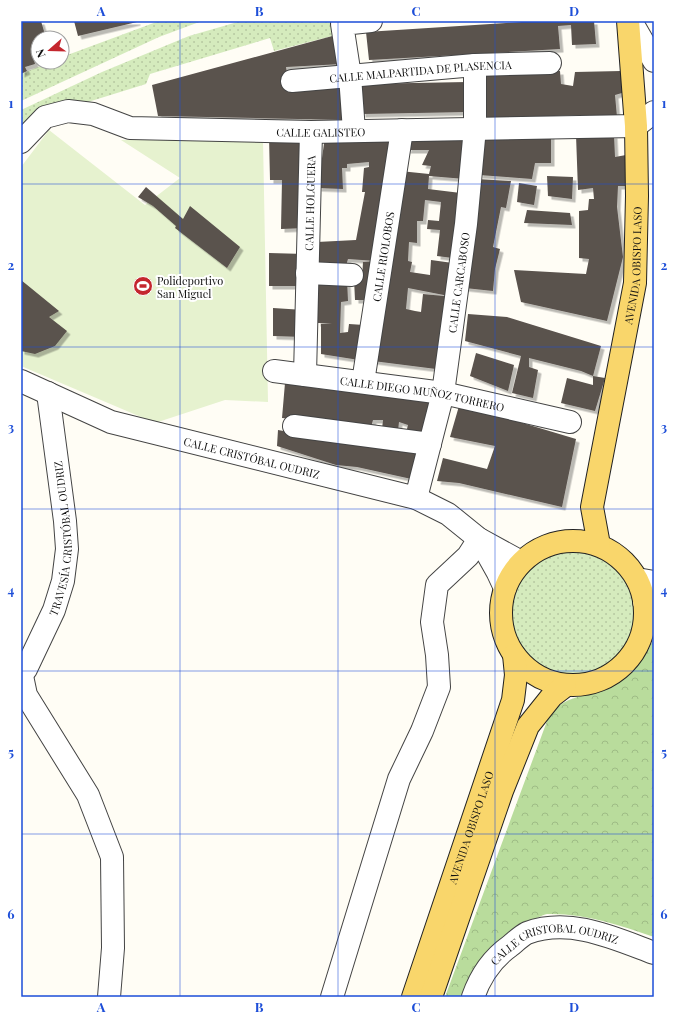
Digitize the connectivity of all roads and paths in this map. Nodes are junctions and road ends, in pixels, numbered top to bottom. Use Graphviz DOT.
graph roads {
  1 [pos="371,21"];
  2 [pos="628,21"];
  3 [pos="632,21"];
  4 [pos="654,61"];
  5 [pos="550,63"];
  6 [pos="475,65"];
  7 [pos="350,76"];
  8 [pos="292,81"];
  9 [pos="654,112"];
  10 [pos="636,126"];
  11 [pos="475,128"];
  12 [pos="402,130"];
  13 [pos="354,131"];
  14 [pos="311,132"];
  15 [pos="21,142"];
  16 [pos="308,273"];
  17 [pos="352,275"];
  18 [pos="274,371"];
  19 [pos="305,375"];
  20 [pos="21,381"];
  21 [pos="363,382"];
  22 [pos="48,393"];
  23 [pos="443,393"];
  24 [pos="570,422"];
  25 [pos="294,426"];
  26 [pos="430,444"];
  27 [pos="416,498"];
  28 [pos="592,507"];
  29 [pos="479,539"];
  30 [pos="566,541"];
  31 [pos="599,545"];
  32 [pos="521,562"];
  33 [pos="645,580"];
  34 [pos="505,588"];
  35 [pos="649,600"];
  36 [pos="514,655"];
  37 [pos="22,676"];
  38 [pos="565,686"];
  39 [pos="654,953"];
  40 [pos="109,997"];
  41 [pos="332,997"];
  42 [pos="413,997"];
  43 [pos="431,997"];
  44 [pos="473,997"];
  1 -- 7 [label="street"];
  2 -- 10 [label="main road, AVENIDA OBISPO LASO"];
  3 -- 4 [label="street"];
  5 -- 6 [label="street, CALLE MALPARTIDA DE PLASENCIA"];
  6 -- 7 [label="street, CALLE MALPARTIDA DE PLASENCIA"];
  6 -- 11 [label="street, CALLE CARCABOSO"];
  7 -- 8 [label="street, CALLE MALPARTIDA DE PLASENCIA"];
  7 -- 13 [label="street"];
  9 -- 10 [label="street"];
  10 -- 11 [label="street, CALLE GALISTEO"];
  10 -- 28 [label="main road, AVENIDA OBISPO LASO"];
  11 -- 12 [label="street, CALLE GALISTEO"];
  11 -- 23 [label="street, CALLE CARCABOSO"];
  12 -- 13 [label="street, CALLE GALISTEO"];
  12 -- 21 [label="street, CALLE RIOLOBOS"];
  13 -- 14 [label="street, CALLE GALISTEO"];
  14 -- 15 [label="street, CALLE GALISTEO"];
  14 -- 16 [label="street, CALLE HOLGUERA"];
  16 -- 17 [label="street"];
  16 -- 19 [label="street, CALLE HOLGUERA"];
  18 -- 19 [label="street, CALLE DIEGO MUÑOZ TORRERO"];
  19 -- 21 [label="street, CALLE DIEGO MUÑOZ TORRERO"];
  20 -- 22 [label="street, CALLE CRISTÓBAL OUDRIZ"];
  21 -- 23 [label="street, CALLE DIEGO MUÑOZ TORRERO"];
  22 -- 27 [label="street, CALLE CRISTÓBAL OUDRIZ"];
  22 -- 37 [label="street, TRAVESÍA CRISTÓBAL OUDRIZ"];
  23 -- 24 [label="street, CALLE DIEGO MUÑOZ TORRERO"];
  23 -- 26 [label="street, CALLE CARCABOSO"];
  25 -- 26 [label="street"];
  26 -- 27 [label="street, CALLE CARCABOSO"];
  27 -- 29 [label="street, CALLE CRISTÓBAL OUDRIZ"];
  28 -- 30 [label="main road, AVENIDA OBISPO LASO"];
  28 -- 31 [label="main road, AVENIDA OBISPO LASO"];
  29 -- 32 [label="street, CALLE CRISTÓBAL OUDRIZ"];
  29 -- 34 [label="street, CALLE CRISTÓBAL OUDRIZ"];
  29 -- 41 [label="street"];
  30 -- 31 [label="main road"];
  30 -- 32 [label="main road"];
  31 -- 33 [label="main road"];
  32 -- 34 [label="main road"];
  33 -- 35 [label="main road"];
  34 -- 36 [label="main road"];
  35 -- 38 [label="main road"];
  36 -- 38 [label="main road"];
  36 -- 42 [label="main road, AVENIDA OBISPO LASO"];
  37 -- 40 [label="street"];
  38 -- 43 [label="main road, AVENIDA OBISPO LASO"];
  39 -- 44 [label="street, CALLE CRISTOBAL OUDRIZ"];
}
